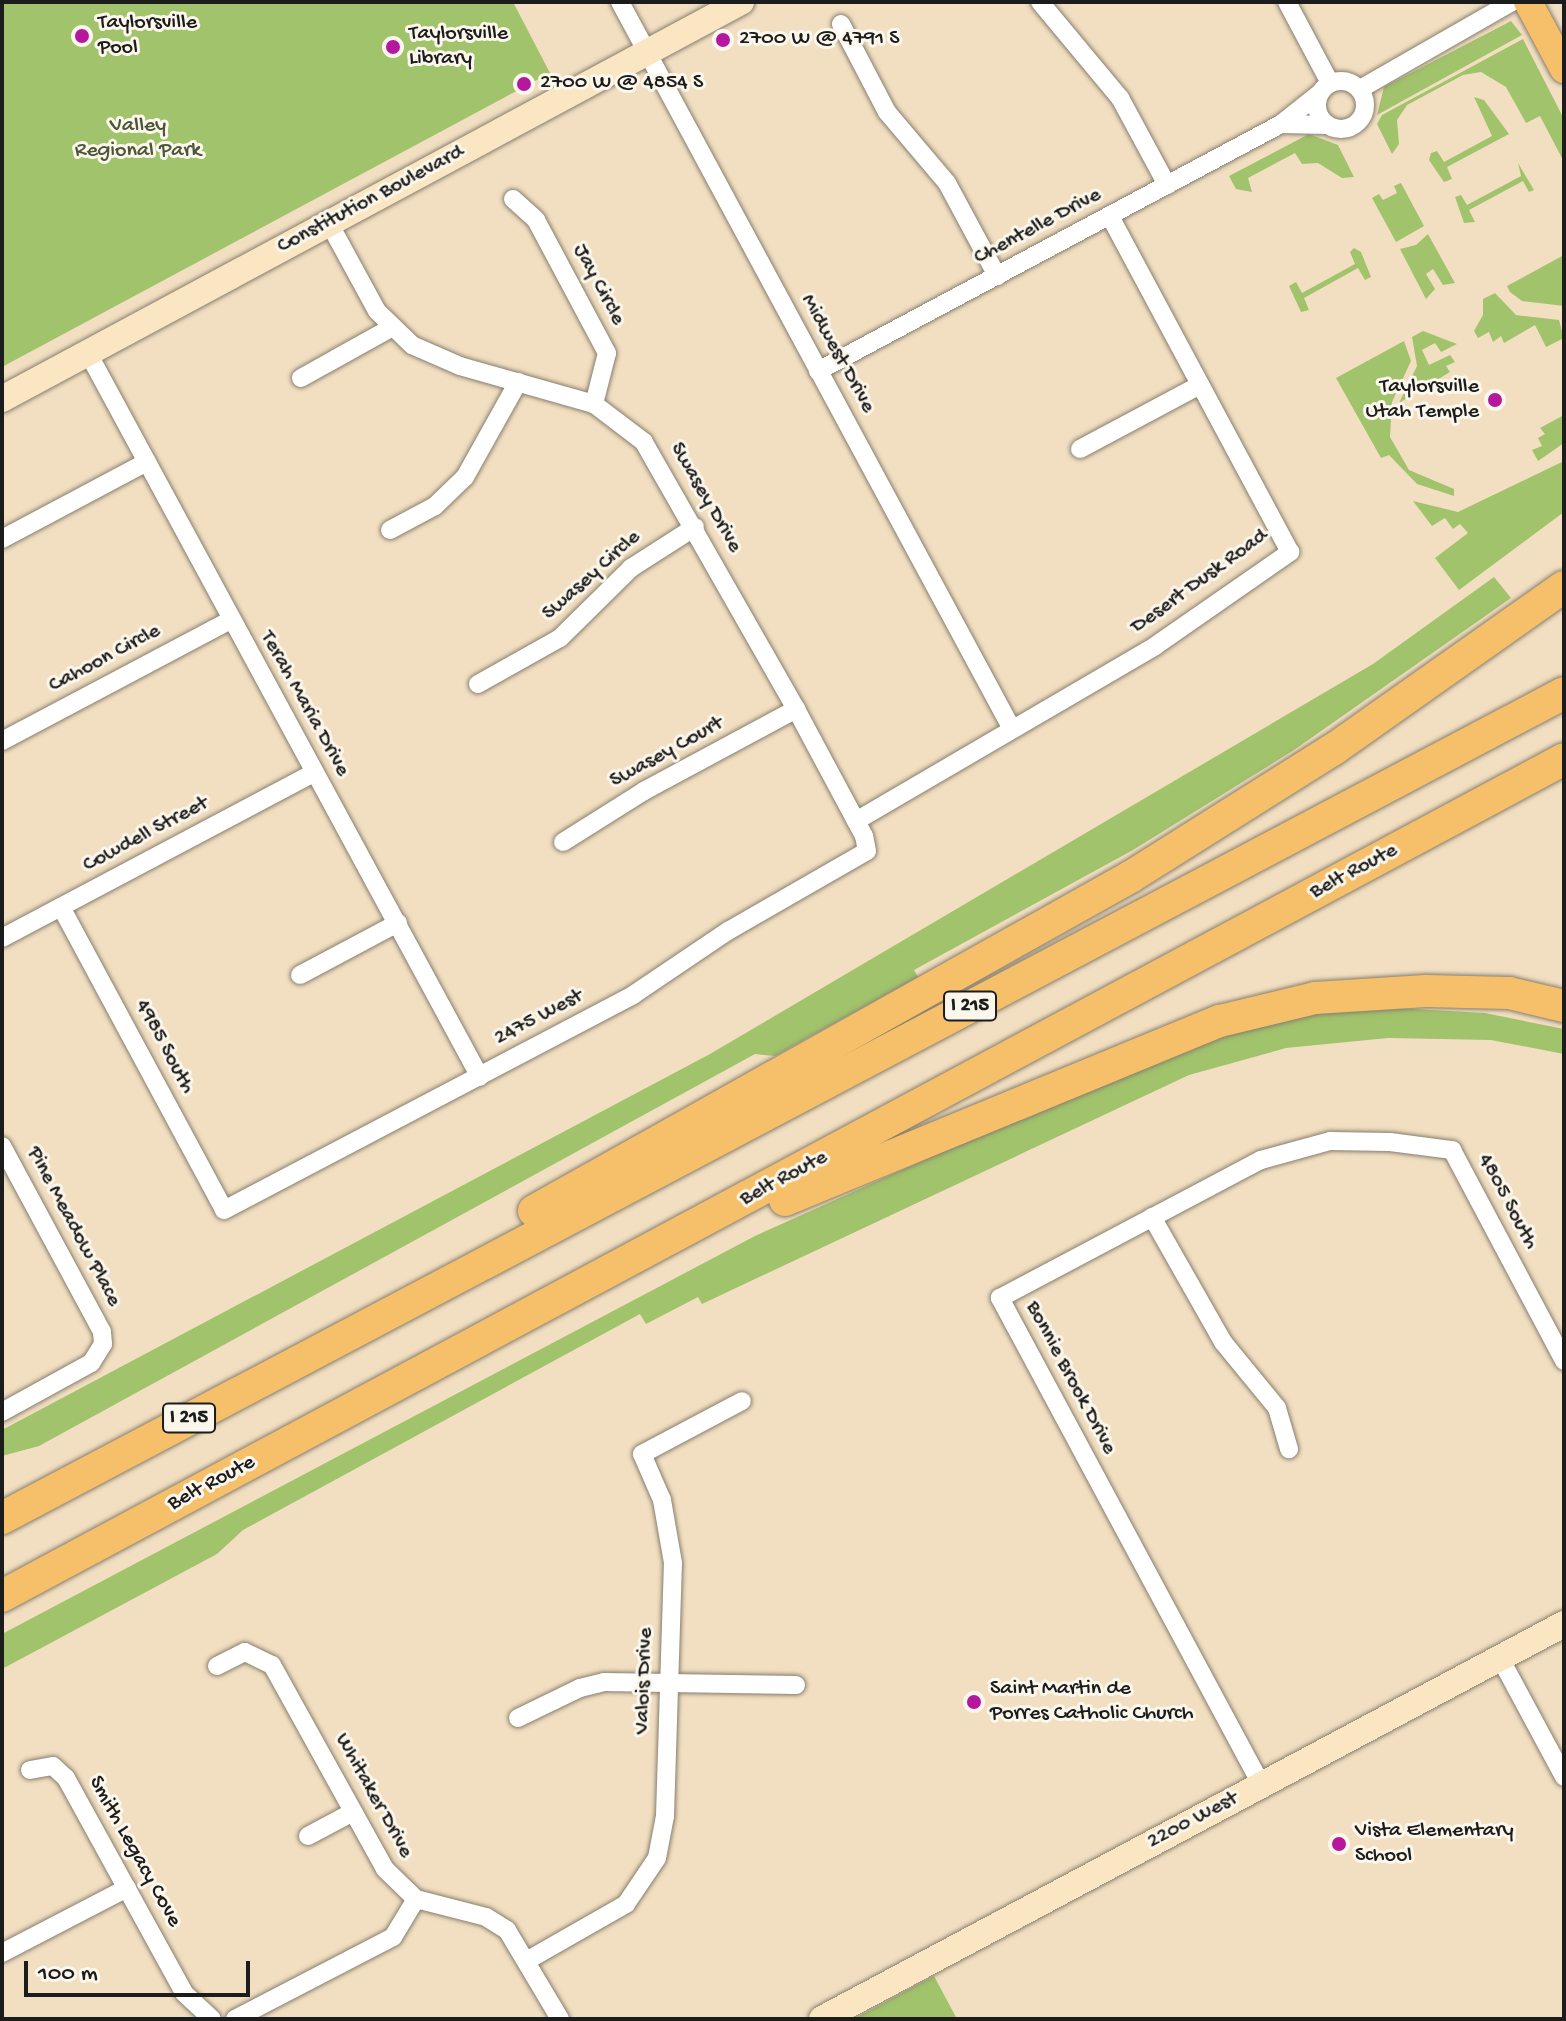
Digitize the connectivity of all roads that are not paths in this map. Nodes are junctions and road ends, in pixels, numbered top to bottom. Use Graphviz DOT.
graph roads {
  1 [pos="620,2"];
  2 [pos="741,2"];
  3 [pos="1040,2"];
  4 [pos="1287,2"];
  5 [pos="1512,2"];
  6 [pos="1528,2"];
  7 [pos="841,24"];
  8 [pos="647,52"];
  9 [pos="1564,69"];
  10 [pos="1325,88"];
  11 [pos="1360,89"];
  12 [pos="1281,124"];
  13 [pos="1328,125"];
  14 [pos="1167,185"];
  15 [pos="513,199"];
  16 [pos="1110,216"];
  17 [pos="329,223"];
  18 [pos="997,276"];
  19 [pos="391,328"];
  20 [pos="88,353"];
  21 [pos="818,371"];
  22 [pos="301,378"];
  23 [pos="518,382"];
  24 [pos="1200,385"];
  25 [pos="2,399"];
  26 [pos="594,404"];
  27 [pos="1080,449"];
  28 [pos="147,462"];
  29 [pos="695,527"];
  30 [pos="390,530"];
  31 [pos="2,539"];
  32 [pos="1564,587"];
  33 [pos="231,620"];
  34 [pos="478,684"];
  35 [pos="1564,693"];
  36 [pos="796,709"];
  37 [pos="1012,729"];
  38 [pos="2,741"];
  39 [pos="1564,759"];
  40 [pos="313,773"];
  41 [pos="856,821"];
  42 [pos="563,842"];
  43 [pos="867,851"];
  44 [pos="61,907"];
  45 [pos="398,923"];
  46 [pos="2,938"];
  47 [pos="300,975"];
  48 [pos="1564,1006"];
  49 [pos="480,1077"];
  50 [pos="2,1146"];
  51 [pos="1452,1150"];
  52 [pos="224,1210"];
  53 [pos="1152,1217"];
  54 [pos="616,1270"];
  55 [pos="1564,1361"];
  56 [pos="234,1394"];
  57 [pos="742,1401"];
  58 [pos="2,1412"];
  59 [pos="1289,1449"];
  60 [pos="2,1518"];
  61 [pos="2,1596"];
  62 [pos="1564,1624"];
  63 [pos="1500,1658"];
  64 [pos="217,1666"];
  65 [pos="669,1679"];
  66 [pos="796,1685"];
  67 [pos="518,1718"];
  68 [pos="30,1770"];
  69 [pos="1564,1777"];
  70 [pos="1261,1784"];
  71 [pos="353,1812"];
  72 [pos="308,1836"];
  73 [pos="127,1888"];
  74 [pos="416,1899"];
  75 [pos="2,1953"];
  76 [pos="528,1960"];
  77 [pos="212,2019"];
  78 [pos="235,2019"];
  79 [pos="560,2019"];
  80 [pos="822,2019"];
  1 -- 8 [label="street, Midwest Drive"];
  2 -- 8 [label="main road, Constitution Boulevard"];
  3 -- 14 [label="street"];
  4 -- 10 [label="street"];
  5 -- 11 [label="street"];
  6 -- 9 [label="main road"];
  7 -- 18 [label="street"];
  8 -- 17 [label="main road, Constitution Boulevard"];
  8 -- 21 [label="street, Midwest Drive"];
  10 -- 11 [label="street"];
  10 -- 12 [label="street, Chentelle Drive"];
  10 -- 13 [label="street"];
  11 -- 13 [label="street, Chentelle Drive"];
  12 -- 13 [label="street, Chentelle Drive"];
  12 -- 14 [label="street, Chentelle Drive"];
  14 -- 16 [label="street, Chentelle Drive"];
  15 -- 26 [label="street, Jay Circle"];
  16 -- 18 [label="street, Chentelle Drive"];
  16 -- 24 [label="street, Desert Dusk Road"];
  17 -- 19 [label="street, Swasey Drive"];
  17 -- 20 [label="main road, Constitution Boulevard"];
  18 -- 21 [label="street, Chentelle Drive"];
  19 -- 22 [label="street"];
  19 -- 23 [label="street, Swasey Drive"];
  20 -- 25 [label="main road, Constitution Boulevard"];
  20 -- 28 [label="street, Terah Maria Drive"];
  21 -- 37 [label="street, Midwest Drive"];
  23 -- 26 [label="street, Swasey Drive"];
  23 -- 30 [label="street"];
  24 -- 27 [label="street"];
  24 -- 37 [label="street, Desert Dusk Road"];
  26 -- 29 [label="street, Swasey Drive"];
  28 -- 31 [label="street"];
  28 -- 33 [label="street, Terah Maria Drive"];
  29 -- 34 [label="street, Swasey Circle"];
  29 -- 36 [label="street, Swasey Drive"];
  32 -- 56 [label="highway"];
  33 -- 38 [label="street, Cahoon Circle"];
  33 -- 40 [label="street, Terah Maria Drive"];
  35 -- 56 [label="highway, I 215"];
  36 -- 41 [label="street, Swasey Drive"];
  36 -- 42 [label="street, Swasey Court"];
  37 -- 41 [label="street, Desert Dusk Road"];
  39 -- 54 [label="highway, Belt Route"];
  40 -- 44 [label="street, Cowdell Street"];
  40 -- 45 [label="street, Terah Maria Drive"];
  41 -- 43 [label="street, Swasey Drive"];
  43 -- 49 [label="street, 2475 West"];
  44 -- 46 [label="street, Cowdell Street"];
  44 -- 52 [label="street, 4985 South"];
  45 -- 47 [label="street"];
  45 -- 49 [label="street, Terah Maria Drive"];
  48 -- 54 [label="highway"];
  49 -- 52 [label="street, 2475 West"];
  50 -- 58 [label="street, Pine Meadow Place"];
  51 -- 53 [label="street, Bonnie Brook Drive"];
  51 -- 55 [label="street, 4805 South"];
  53 -- 59 [label="street"];
  53 -- 70 [label="street, Bonnie Brook Drive"];
  54 -- 61 [label="highway, Belt Route"];
  56 -- 60 [label="highway, I 215"];
  57 -- 65 [label="street, Valois Drive"];
  62 -- 63 [label="main road, 2200 West"];
  63 -- 69 [label="street"];
  63 -- 70 [label="main road, 2200 West"];
  64 -- 71 [label="street, Whitaker Drive"];
  65 -- 66 [label="street"];
  65 -- 67 [label="street"];
  65 -- 76 [label="street, Valois Drive"];
  68 -- 73 [label="street, Smith Legacy Cove"];
  70 -- 80 [label="main road, 2200 West"];
  71 -- 72 [label="street"];
  71 -- 74 [label="street, Whitaker Drive"];
  73 -- 75 [label="street"];
  73 -- 77 [label="street, Smith Legacy Cove"];
  74 -- 76 [label="street, Whitaker Drive"];
  74 -- 78 [label="street"];
  76 -- 79 [label="street, Whitaker Drive"];
}
